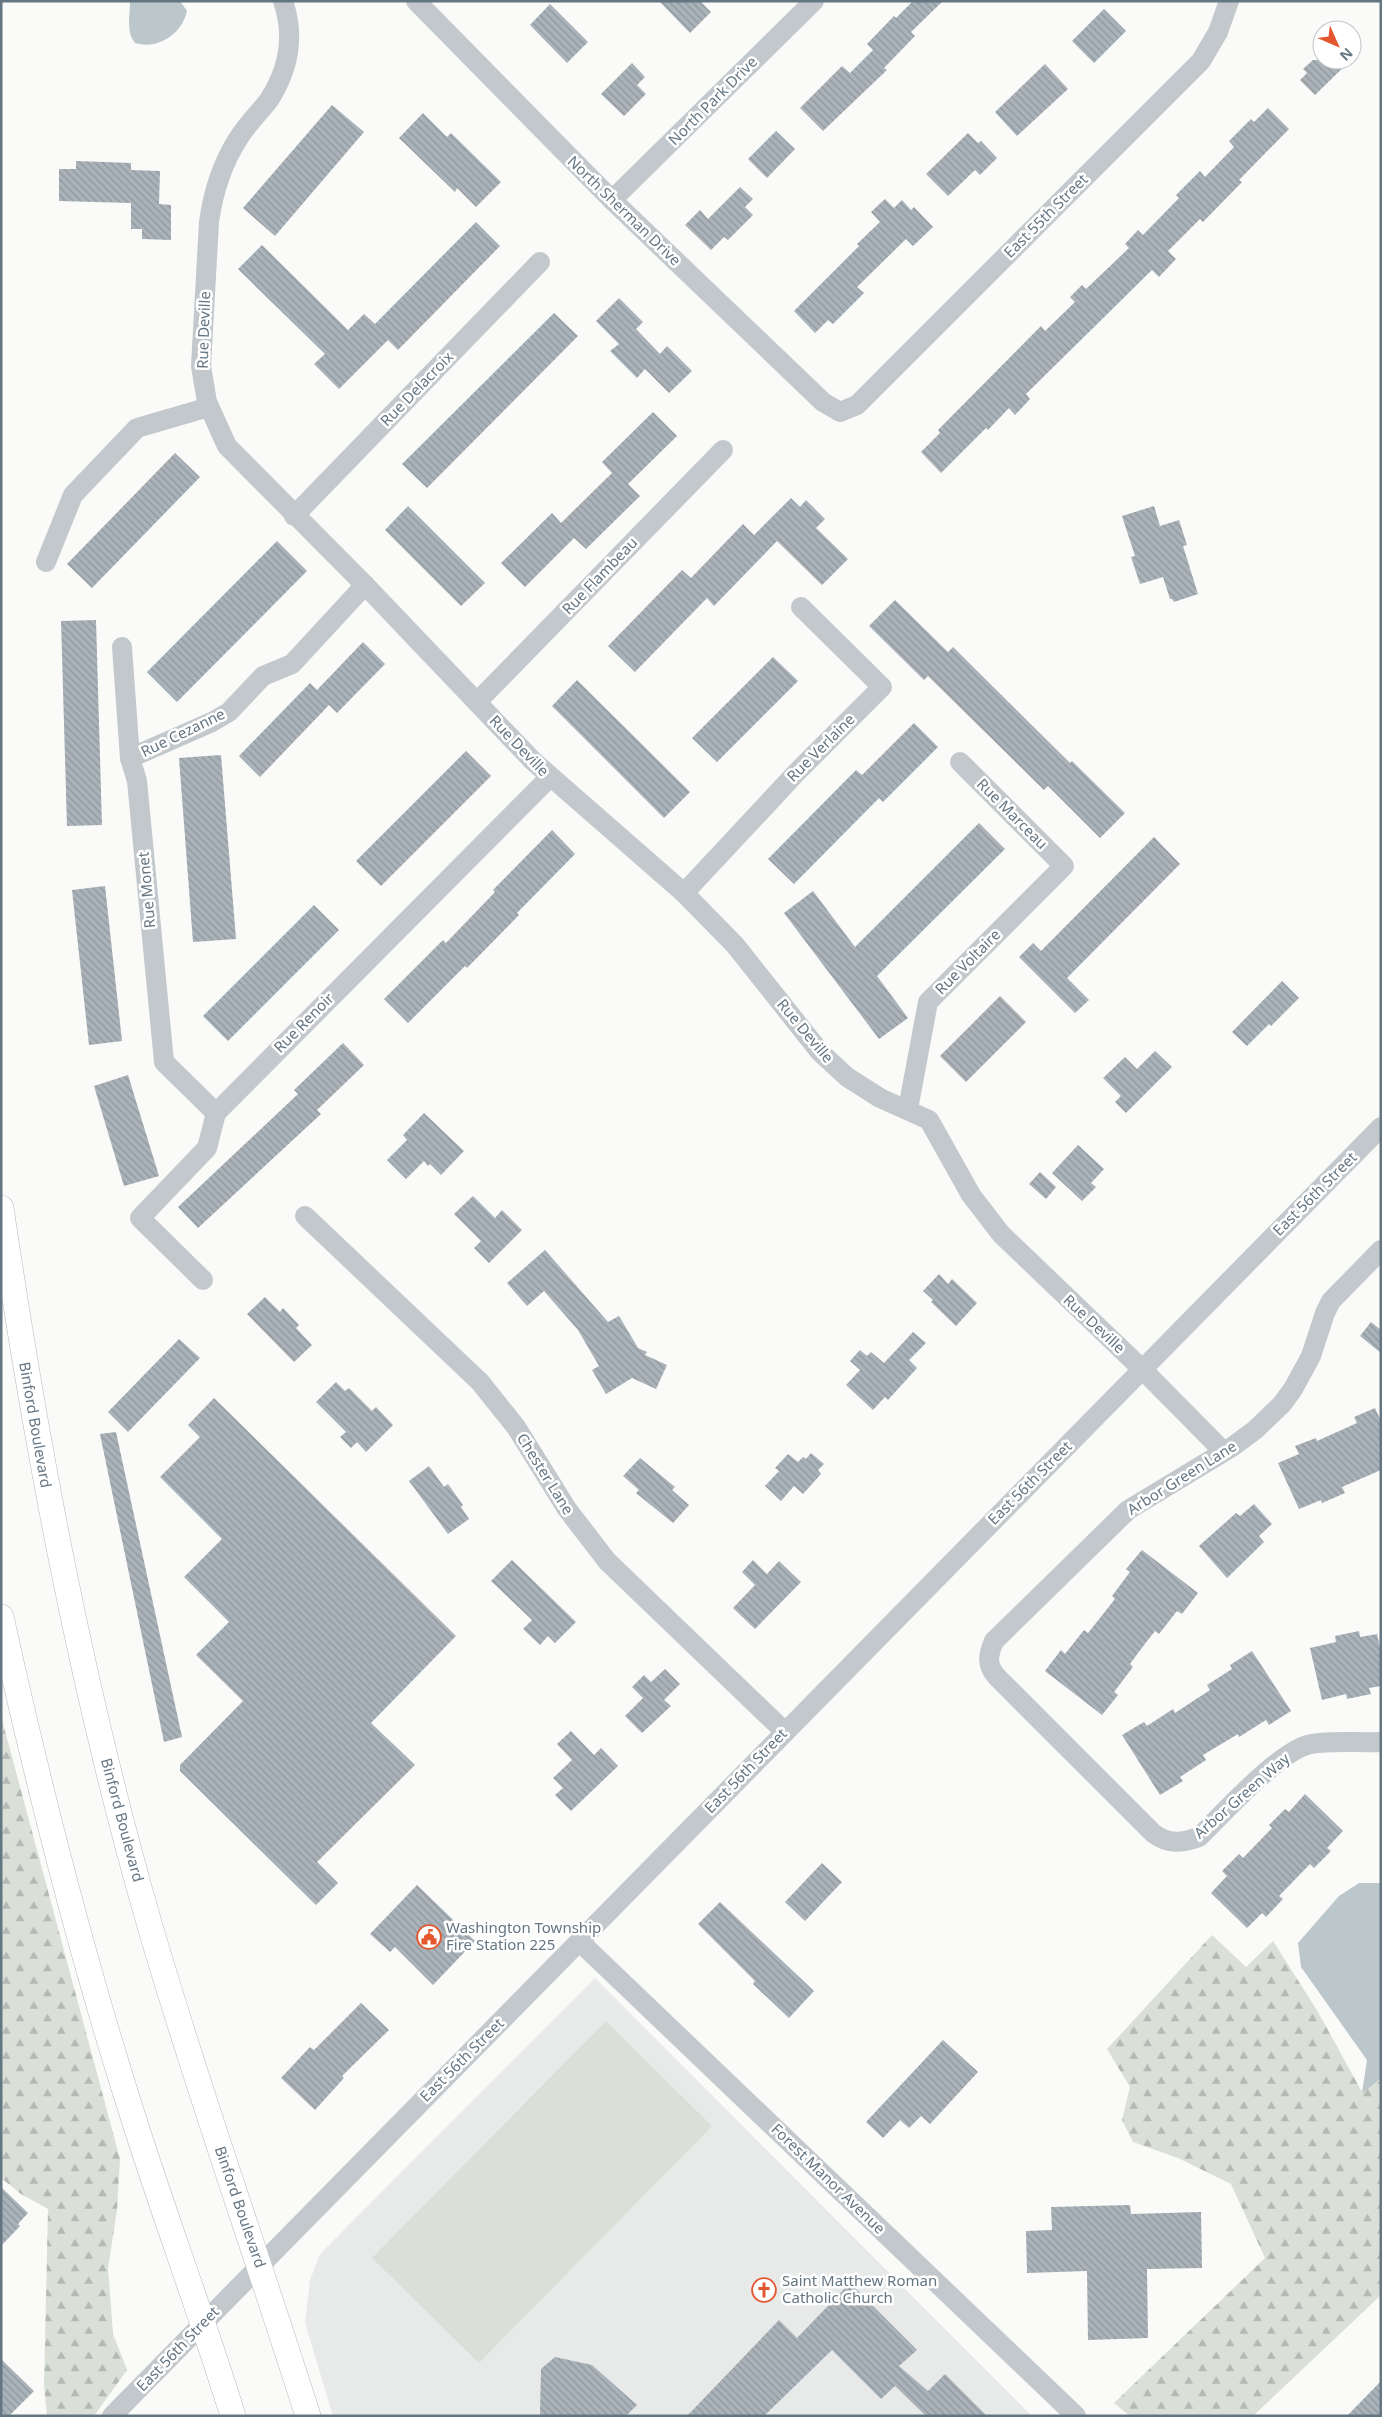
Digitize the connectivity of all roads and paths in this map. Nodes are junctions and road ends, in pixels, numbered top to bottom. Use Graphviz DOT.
graph roads {
  1 [pos="283,1"];
  2 [pos="416,1"];
  3 [pos="814,1"];
  4 [pos="1229,1"];
  5 [pos="612,200"];
  6 [pos="540,262"];
  7 [pos="209,407"];
  8 [pos="840,412"];
  9 [pos="723,450"];
  10 [pos="294,516"];
  11 [pos="46,562"];
  12 [pos="365,585"];
  13 [pos="801,607"];
  14 [pos="122,646"];
  15 [pos="477,702"];
  16 [pos="130,758"];
  17 [pos="960,762"];
  18 [pos="550,777"];
  19 [pos="1064,866"];
  20 [pos="684,893"];
  21 [pos="908,1109"];
  22 [pos="216,1113"];
  23 [pos="1381,1127"];
  24 [pos="1,1208"];
  25 [pos="305,1216"];
  26 [pos="1381,1250"];
  27 [pos="203,1280"];
  28 [pos="1142,1369"];
  29 [pos="1223,1451"];
  30 [pos="1,1617"];
  31 [pos="785,1732"];
  32 [pos="1381,1742"];
  33 [pos="1076,1756"];
  34 [pos="580,1942"];
  35 [pos="260,2265"];
  36 [pos="204,2323"];
  37 [pos="112,2416"];
  38 [pos="233,2416"];
  39 [pos="308,2416"];
  40 [pos="1076,2416"];
  1 -- 7 [label="street, Rue Deville"];
  2 -- 5 [label="street, North Sherman Drive"];
  3 -- 5 [label="street, North Park Drive"];
  4 -- 8 [label="street, East 55th Street"];
  5 -- 8 [label="street, North Sherman Drive"];
  6 -- 10 [label="street, Rue Delacroix"];
  7 -- 10 [label="street, Rue Deville"];
  7 -- 11 [label="street"];
  9 -- 15 [label="street, Rue Flambeau"];
  10 -- 12 [label="street, Rue Deville"];
  12 -- 15 [label="street, Rue Deville"];
  12 -- 16 [label="street, Rue Cezanne"];
  13 -- 20 [label="street, Rue Verlaine"];
  14 -- 16 [label="street, Rue Monet"];
  15 -- 18 [label="street, Rue Deville"];
  16 -- 22 [label="street, Rue Monet"];
  17 -- 19 [label="street, Rue Marceau"];
  18 -- 20 [label="street, Rue Deville"];
  18 -- 22 [label="street, Rue Renoir"];
  19 -- 21 [label="street, Rue Voltaire"];
  20 -- 21 [label="street, Rue Deville"];
  21 -- 28 [label="street, Rue Deville"];
  22 -- 27 [label="street"];
  23 -- 28 [label="street, East 56th Street"];
  24 -- 35 [label="main road, Binford Boulevard"];
  25 -- 31 [label="street, Chester Lane"];
  26 -- 29 [label="street, Arbor Green Lane"];
  28 -- 29 [label="street, Rue Deville"];
  28 -- 31 [label="street, East 56th Street"];
  29 -- 33 [label="street, Arbor Green Lane"];
  30 -- 36 [label="main road"];
  31 -- 34 [label="street, East 56th Street"];
  32 -- 33 [label="street, Arbor Green Way"];
  34 -- 35 [label="street, East 56th Street"];
  34 -- 40 [label="street, Forest Manor Avenue"];
  35 -- 36 [label="street, East 56th Street"];
  35 -- 39 [label="main road, Binford Boulevard"];
  36 -- 37 [label="street, East 56th Street"];
  36 -- 38 [label="main road"];
}
